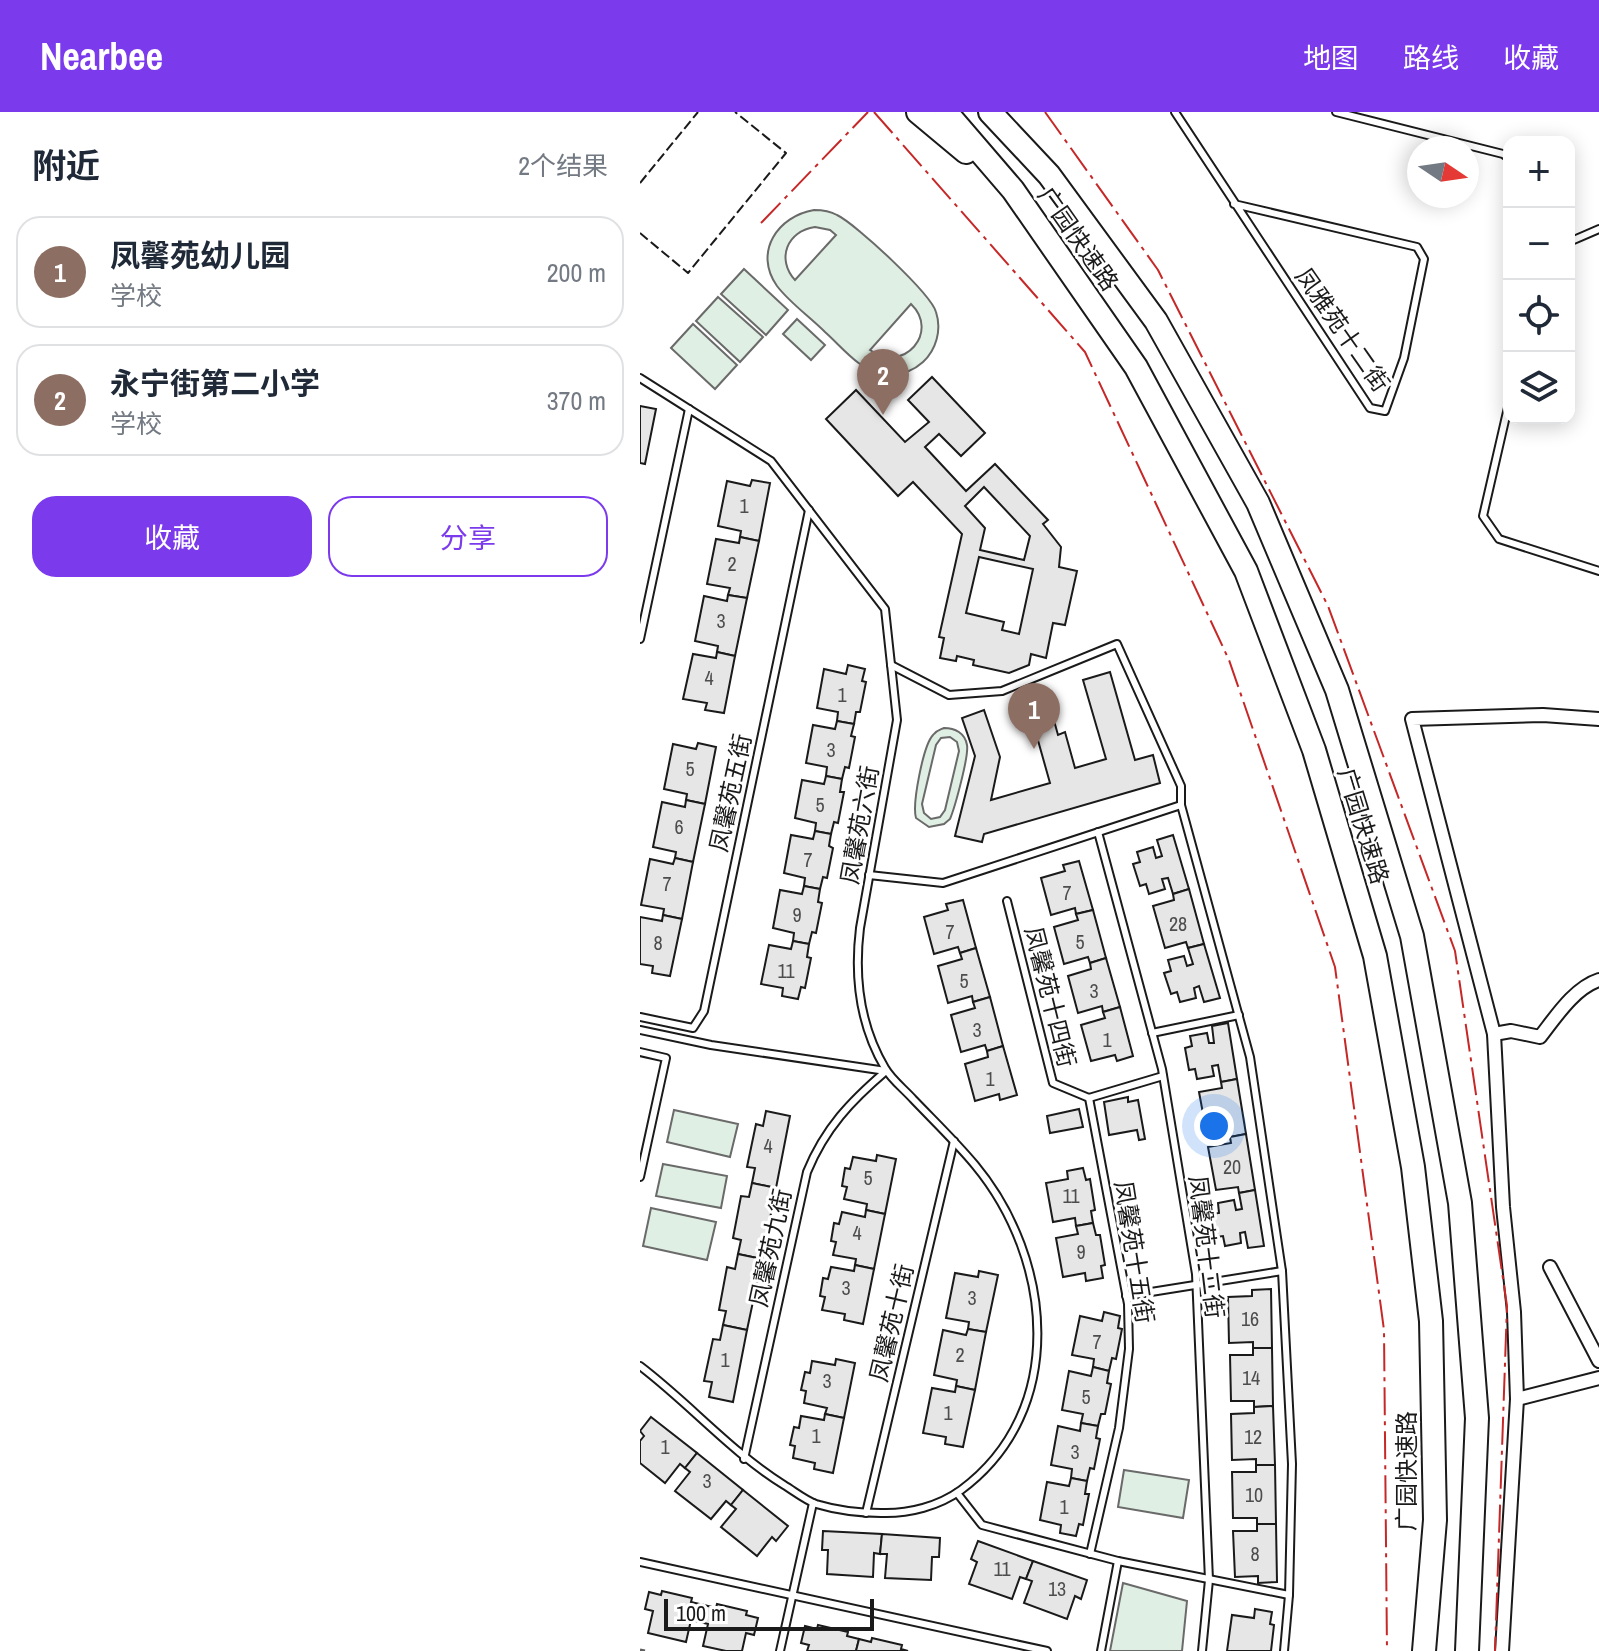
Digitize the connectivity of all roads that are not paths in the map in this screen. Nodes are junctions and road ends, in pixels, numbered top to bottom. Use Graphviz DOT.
graph roads {
  1 [pos="918,112"];
  2 [pos="946,112"];
  3 [pos="990,112"];
  4 [pos="999,112"];
  5 [pos="1336,112"];
  6 [pos="1179,113"];
  7 [pos="1503,154"];
  8 [pos="1049,175"];
  9 [pos="1013,190"];
  10 [pos="1234,204"];
  11 [pos="1599,229"];
  12 [pos="1575,239"];
  13 [pos="640,378"];
  14 [pos="689,409"];
  15 [pos="1504,424"];
  16 [pos="809,510"];
  17 [pos="1599,571"];
  18 [pos="640,639"];
  19 [pos="891,665"];
  20 [pos="1599,719"];
  21 [pos="1181,805"];
  22 [pos="1098,832"];
  23 [pos="869,875"];
  24 [pos="1007,901"];
  25 [pos="1599,980"];
  26 [pos="1239,1015"];
  27 [pos="640,1017"];
  28 [pos="640,1030"];
  29 [pos="1152,1033"];
  30 [pos="1494,1034"];
  31 [pos="640,1052"];
  32 [pos="886,1071"];
  33 [pos="1163,1076"];
  34 [pos="1089,1098"];
  35 [pos="954,1141"];
  36 [pos="640,1177"];
  37 [pos="1550,1267"];
  38 [pos="1282,1271"];
  39 [pos="1197,1285"];
  40 [pos="1126,1296"];
  41 [pos="1599,1361"];
  42 [pos="640,1366"];
  43 [pos="1599,1378"];
  44 [pos="1517,1399"];
  45 [pos="744,1459"];
  46 [pos="957,1493"];
  47 [pos="813,1503"];
  48 [pos="866,1513"];
  49 [pos="1090,1554"];
  50 [pos="1118,1561"];
  51 [pos="640,1562"];
  52 [pos="1209,1580"];
  53 [pos="792,1595"];
  54 [pos="1289,1595"];
  55 [pos="780,1651"];
  56 [pos="1047,1651"];
  57 [pos="1101,1651"];
  58 [pos="1202,1651"];
  59 [pos="1284,1651"];
  60 [pos="1424,1651"];
  61 [pos="1467,1651"];
  62 [pos="1502,1651"];
  1 -- 9 [label="highway"];
  2 -- 9 [label="highway, 广园快速路"];
  3 -- 8 [label="highway, 广园快速路"];
  4 -- 8 [label="highway"];
  5 -- 7 [label="lane"];
  6 -- 10 [label="lane, 凤雅苑十二街"];
  8 -- 61 [label="highway, 广园快速路"];
  9 -- 60 [label="highway, 广园快速路"];
  10 -- 10 [label="lane, 凤雅苑十二街"];
  11 -- 12 [label="lane"];
  13 -- 14 [label="lane, 凤馨苑六街"];
  14 -- 16 [label="lane, 凤馨苑六街"];
  14 -- 18 [label="lane"];
  15 -- 17 [label="lane"];
  16 -- 19 [label="lane, 凤馨苑六街"];
  16 -- 27 [label="lane, 凤馨苑五街"];
  19 -- 21 [label="lane"];
  19 -- 23 [label="lane, 凤馨苑六街"];
  20 -- 30 [label="street"];
  21 -- 22 [label="lane"];
  21 -- 26 [label="lane"];
  22 -- 23 [label="lane"];
  22 -- 29 [label="lane, 凤馨苑十二街"];
  23 -- 32 [label="lane, 凤馨苑六街"];
  24 -- 34 [label="lane, 凤馨苑十四街"];
  25 -- 30 [label="street"];
  26 -- 29 [label="lane"];
  26 -- 38 [label="lane"];
  28 -- 32 [label="lane"];
  29 -- 33 [label="lane, 凤馨苑十二街"];
  30 -- 44 [label="street"];
  31 -- 36 [label="lane"];
  32 -- 35 [label="lane, 凤馨苑六街"];
  32 -- 45 [label="lane, 凤馨苑九街"];
  33 -- 34 [label="lane, 凤馨苑十四街"];
  33 -- 39 [label="lane, 凤馨苑十二街"];
  34 -- 40 [label="lane, 凤馨苑十五街"];
  35 -- 46 [label="lane, 凤馨苑六街"];
  35 -- 48 [label="lane, 凤馨苑十街"];
  37 -- 41 [label="street"];
  38 -- 39 [label="lane"];
  38 -- 54 [label="lane"];
  39 -- 40 [label="lane"];
  39 -- 52 [label="lane, 凤馨苑十二街"];
  40 -- 49 [label="lane, 凤馨苑十五街"];
  42 -- 45 [label="lane"];
  43 -- 44 [label="street"];
  44 -- 62 [label="street"];
  45 -- 47 [label="lane"];
  46 -- 48 [label="lane, 凤馨苑六街"];
  46 -- 49 [label="lane"];
  47 -- 48 [label="lane, 凤馨苑六街"];
  47 -- 53 [label="lane"];
  49 -- 50 [label="lane"];
  50 -- 52 [label="lane"];
  50 -- 57 [label="lane"];
  51 -- 53 [label="lane"];
  52 -- 54 [label="lane"];
  52 -- 58 [label="lane, 凤馨苑十二街"];
  53 -- 55 [label="lane"];
  53 -- 56 [label="lane"];
  54 -- 59 [label="lane"];
}
